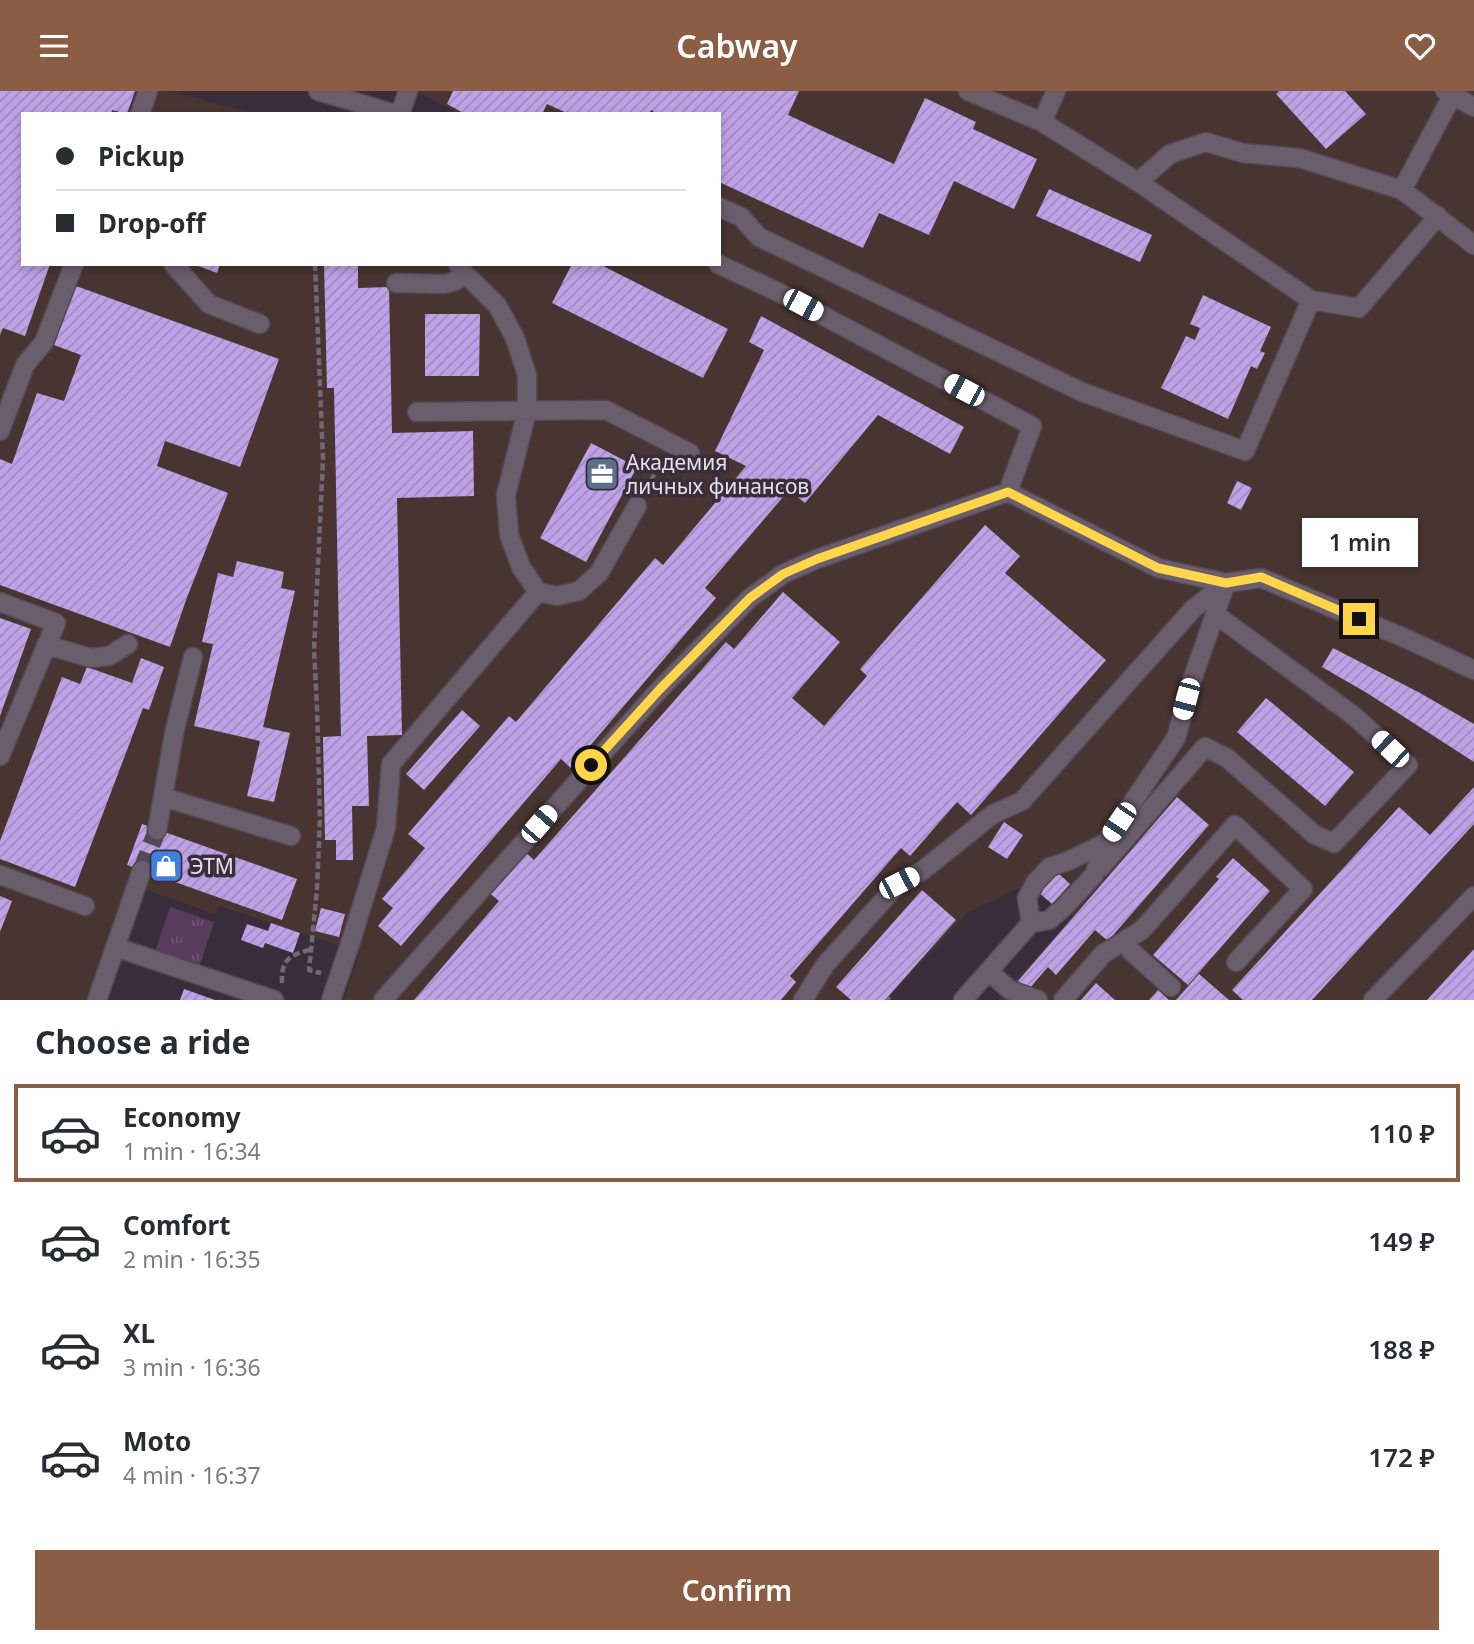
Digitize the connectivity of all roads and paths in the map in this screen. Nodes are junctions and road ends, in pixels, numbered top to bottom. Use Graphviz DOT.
graph roads {
  1 [pos="148,91"];
  2 [pos="318,91"];
  3 [pos="408,91"];
  4 [pos="968,91"];
  5 [pos="1056,91"];
  6 [pos="1449,93"];
  7 [pos="1474,107"];
  8 [pos="141,112"];
  9 [pos="388,112"];
  10 [pos="401,112"];
  11 [pos="1042,123"];
  12 [pos="1138,182"];
  13 [pos="1402,190"];
  14 [pos="721,208"];
  15 [pos="1438,216"];
  16 [pos="1474,245"];
  17 [pos="721,265"];
  18 [pos="73,266"];
  19 [pos="175,266"];
  20 [pos="315,266"];
  21 [pos="461,269"];
  22 [pos="396,283"];
  23 [pos="1311,300"];
  24 [pos="261,324"];
  25 [pos="527,411"];
  26 [pos="417,412"];
  27 [pos="0,431"];
  28 [pos="671,443"];
  29 [pos="690,453"];
  30 [pos="1008,492"];
  31 [pos="637,506"];
  32 [pos="1226,583"];
  33 [pos="538,592"];
  34 [pos="0,602"];
  35 [pos="1215,614"];
  36 [pos="128,644"];
  37 [pos="46,645"];
  38 [pos="193,657"];
  39 [pos="1474,670"];
  40 [pos="0,756"];
  41 [pos="163,797"];
  42 [pos="157,830"];
  43 [pos="291,837"];
  44 [pos="1105,842"];
  45 [pos="142,870"];
  46 [pos="0,875"];
  47 [pos="1094,875"];
  48 [pos="1474,895"];
  49 [pos="85,906"];
  50 [pos="1031,923"];
  51 [pos="1124,941"];
  52 [pos="115,947"];
  53 [pos="311,949"];
  54 [pos="1237,962"];
  55 [pos="988,971"];
  56 [pos="338,978"];
  57 [pos="1171,987"];
  58 [pos="278,995"];
  59 [pos="97,1000"];
  60 [pos="331,1000"];
  61 [pos="383,1000"];
  62 [pos="803,1000"];
  63 [pos="963,1000"];
  64 [pos="1038,1000"];
  65 [pos="1063,1000"];
  66 [pos="1373,1000"];
  1 -- 8 [label="street"];
  2 -- 9 [label="street"];
  3 -- 10 [label="street"];
  4 -- 11 [label="street"];
  5 -- 11 [label="street"];
  6 -- 7 [label="street"];
  6 -- 13 [label="street"];
  11 -- 12 [label="street"];
  12 -- 13 [label="street"];
  12 -- 23 [label="street"];
  13 -- 15 [label="street"];
  14 -- 23 [label="street"];
  15 -- 16 [label="street"];
  15 -- 23 [label="street"];
  17 -- 30 [label="street"];
  18 -- 27 [label="street"];
  19 -- 24 [label="street"];
  20 -- 53 [label="path"];
  21 -- 22 [label="street"];
  21 -- 25 [label="street"];
  25 -- 26 [label="street"];
  25 -- 28 [label="street"];
  25 -- 33 [label="street"];
  28 -- 29 [label="street"];
  28 -- 31 [label="path"];
  30 -- 32 [label="street"];
  30 -- 61 [label="street"];
  31 -- 33 [label="street"];
  32 -- 35 [label="street"];
  32 -- 39 [label="street"];
  32 -- 62 [label="street"];
  33 -- 56 [label="street"];
  34 -- 37 [label="street"];
  35 -- 44 [label="street"];
  35 -- 47 [label="street"];
  36 -- 37 [label="street"];
  37 -- 40 [label="street"];
  38 -- 41 [label="street"];
  41 -- 42 [label="street"];
  41 -- 43 [label="street"];
  44 -- 47 [label="street"];
  44 -- 50 [label="street"];
  45 -- 52 [label="street"];
  46 -- 49 [label="street"];
  47 -- 50 [label="street"];
  48 -- 66 [label="street"];
  50 -- 55 [label="street"];
  51 -- 54 [label="street"];
  51 -- 57 [label="street"];
  51 -- 65 [label="street"];
  52 -- 58 [label="street"];
  52 -- 59 [label="street"];
  53 -- 56 [label="path"];
  53 -- 58 [label="path"];
  55 -- 63 [label="street"];
  55 -- 64 [label="street"];
  56 -- 60 [label="street"];
}
